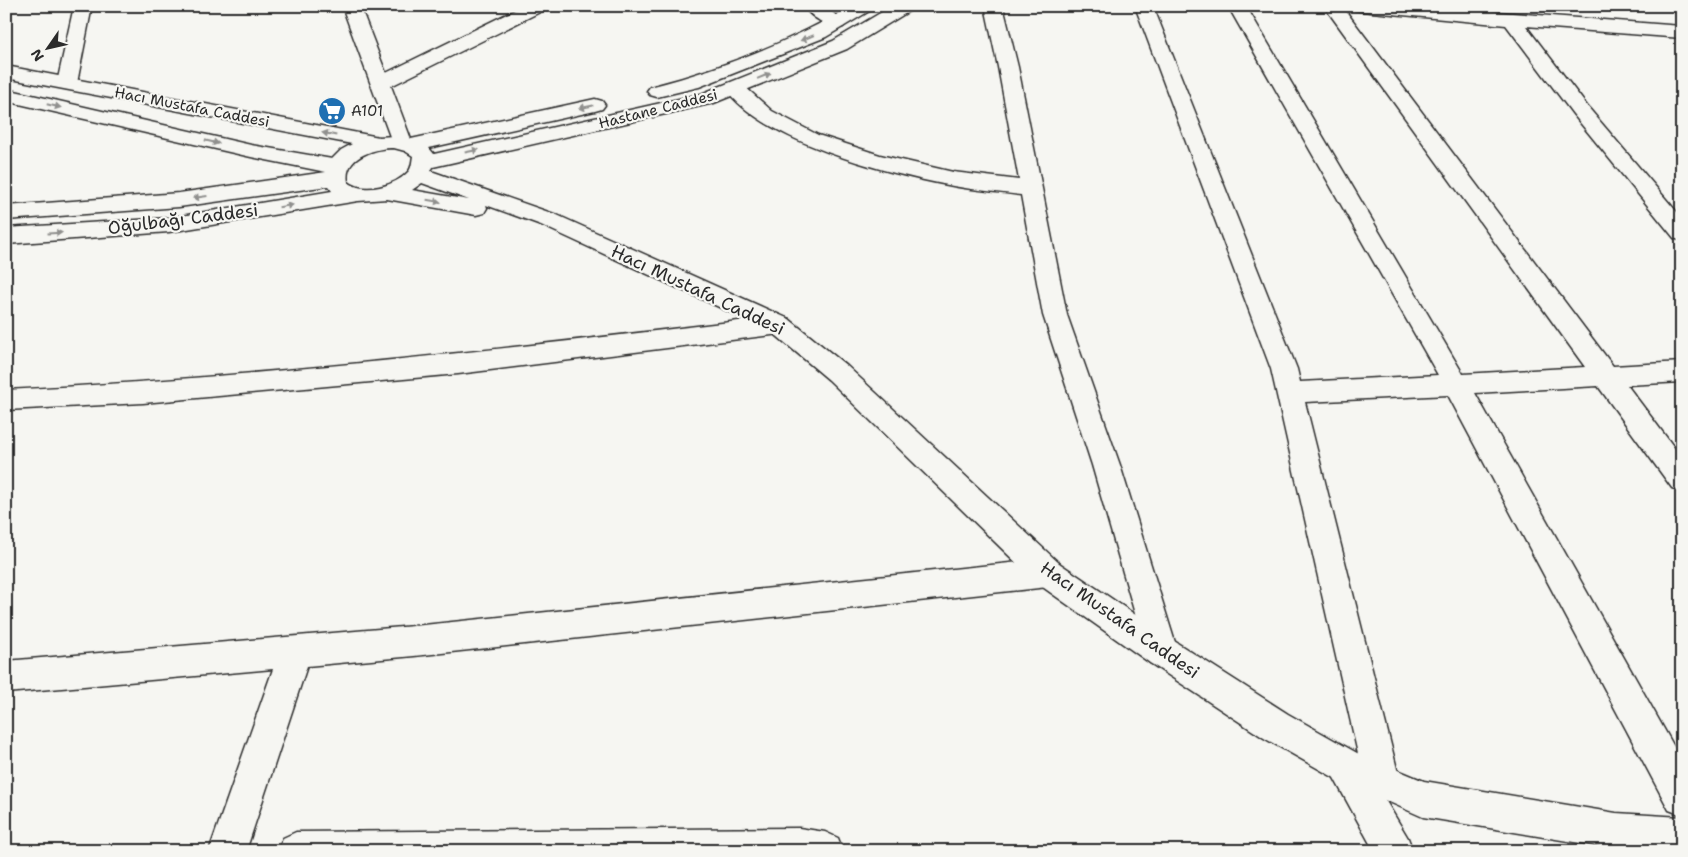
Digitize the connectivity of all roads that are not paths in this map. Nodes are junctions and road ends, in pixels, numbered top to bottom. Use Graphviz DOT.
graph roads {
  1 [pos="82,6"];
  2 [pos="350,6"];
  3 [pos="538,6"];
  4 [pos="812,6"];
  5 [pos="865,6"];
  6 [pos="906,6"];
  7 [pos="994,6"];
  8 [pos="1144,6"];
  9 [pos="1237,6"];
  10 [pos="1333,6"];
  11 [pos="1361,6"];
  12 [pos="1512,20"];
  13 [pos="836,22"];
  14 [pos="1682,32"];
  15 [pos="6,72"];
  16 [pos="67,83"];
  17 [pos="379,84"];
  18 [pos="735,88"];
  19 [pos="643,94"];
  20 [pos="6,96"];
  21 [pos="614,100"];
  22 [pos="377,143"];
  23 [pos="407,143"];
  24 [pos="422,168"];
  25 [pos="336,172"];
  26 [pos="1031,189"];
  27 [pos="386,192"];
  28 [pos="360,194"];
  29 [pos="6,213"];
  30 [pos="549,220"];
  31 [pos="1682,233"];
  32 [pos="6,236"];
  33 [pos="780,325"];
  34 [pos="1682,372"];
  35 [pos="1606,376"];
  36 [pos="1456,384"];
  37 [pos="1290,393"];
  38 [pos="6,400"];
  39 [pos="1682,480"];
  40 [pos="1048,573"];
  41 [pos="295,652"];
  42 [pos="1162,652"];
  43 [pos="6,676"];
  44 [pos="1345,765"];
  45 [pos="1382,781"];
  46 [pos="1682,797"];
  47 [pos="1682,835"];
  48 [pos="227,851"];
  49 [pos="296,851"];
  50 [pos="826,851"];
  51 [pos="1395,851"];
  1 -- 16 [label="street"];
  2 -- 17 [label="street"];
  3 -- 17 [label="street"];
  4 -- 13 [label="street"];
  5 -- 13 [label="street, Hastane Caddesi"];
  18 -- 6 [label="street, Hastane Caddesi, one-way"];
  7 -- 26 [label="street"];
  8 -- 37 [label="street"];
  9 -- 36 [label="street"];
  10 -- 35 [label="street"];
  11 -- 12 [label="street"];
  12 -- 14 [label="street"];
  12 -- 31 [label="street"];
  13 -- 19 [label="street, Hastane Caddesi, one-way"];
  15 -- 16 [label="street, Hacı Mustafa Caddesi"];
  22 -- 16 [label="street, Hacı Mustafa Caddesi, one-way"];
  17 -- 23 [label="street"];
  24 -- 18 [label="street, Hastane Caddesi, one-way"];
  18 -- 26 [label="street"];
  20 -- 25 [label="street, Hacı Mustafa Caddesi, one-way"];
  21 -- 23 [label="street, Hastane Caddesi, one-way"];
  22 -- 23 [label="street, Hastane Caddesi"];
  22 -- 25 [label="street"];
  23 -- 24 [label="street"];
  24 -- 27 [label="street"];
  24 -- 30 [label="street"];
  25 -- 28 [label="street"];
  25 -- 29 [label="street, Oğulbağı Caddesi, one-way"];
  26 -- 42 [label="street"];
  27 -- 28 [label="street, Oğulbağı Caddesi"];
  27 -- 30 [label="street, one-way"];
  32 -- 28 [label="street, Oğulbağı Caddesi, one-way"];
  30 -- 33 [label="street, Hacı Mustafa Caddesi"];
  33 -- 38 [label="street"];
  33 -- 40 [label="street, Hacı Mustafa Caddesi"];
  34 -- 35 [label="street"];
  35 -- 36 [label="street"];
  35 -- 39 [label="street"];
  36 -- 37 [label="street"];
  36 -- 46 [label="street"];
  37 -- 45 [label="street"];
  40 -- 41 [label="street"];
  40 -- 42 [label="street, Hacı Mustafa Caddesi"];
  41 -- 43 [label="street"];
  41 -- 48 [label="street"];
  42 -- 44 [label="street, Hacı Mustafa Caddesi"];
  44 -- 45 [label="street, Hacı Mustafa Caddesi"];
  44 -- 51 [label="street"];
  45 -- 47 [label="street, Hacı Mustafa Caddesi"];
  49 -- 50 [label="street"];
}
